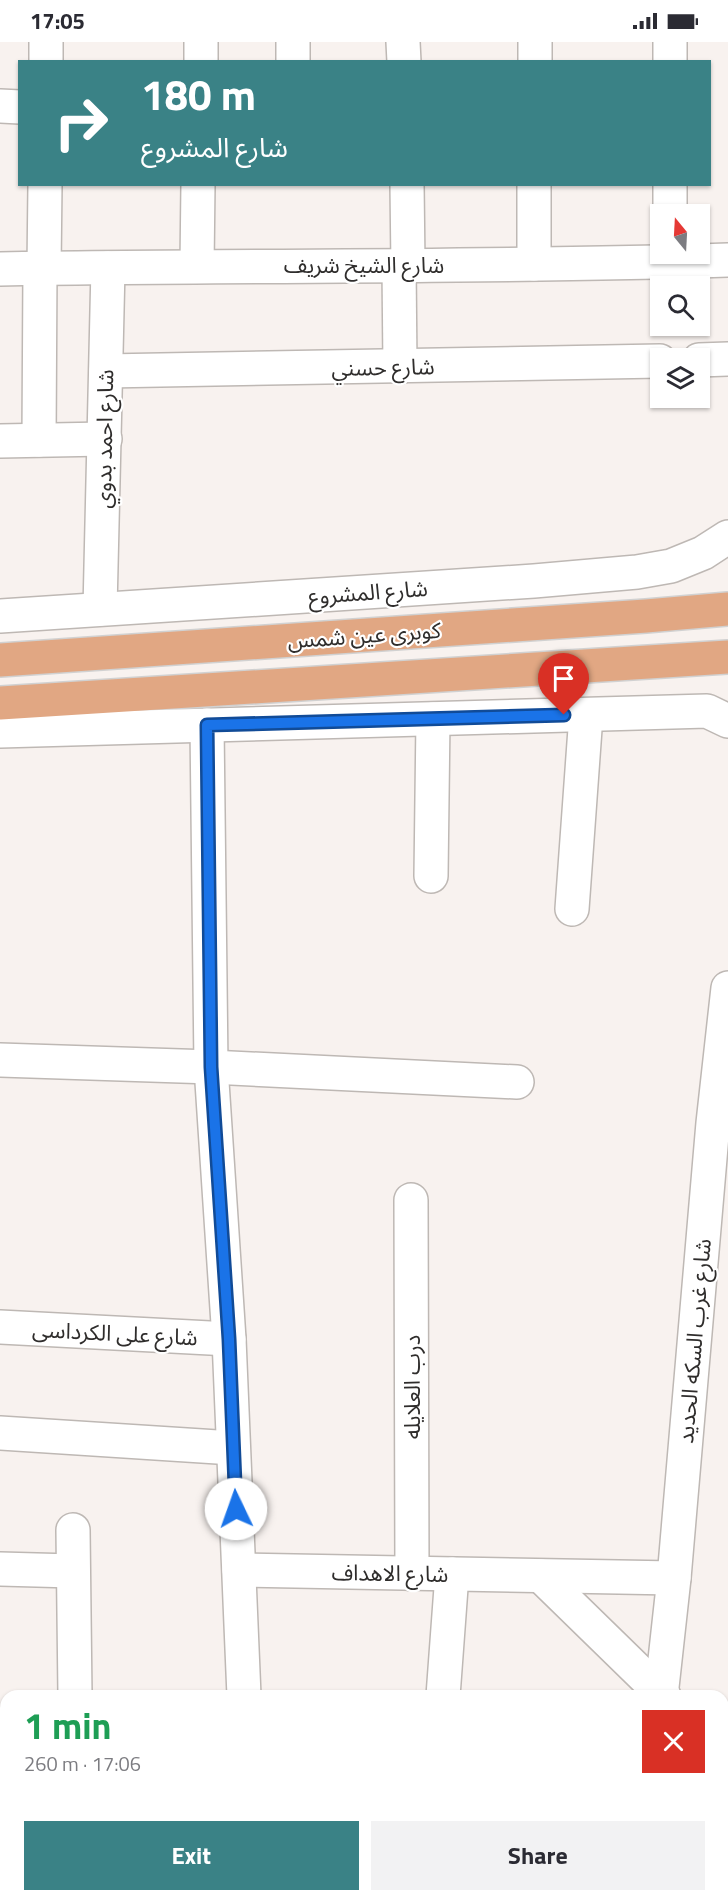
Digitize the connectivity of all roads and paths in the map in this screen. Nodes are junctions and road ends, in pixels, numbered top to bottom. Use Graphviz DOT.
graph roads {
  1 [pos="46,42"];
  2 [pos="201,42"];
  3 [pos="293,42"];
  4 [pos="403,42"];
  5 [pos="535,42"];
  6 [pos="670,42"];
  7 [pos="46,60"];
  8 [pos="201,60"];
  9 [pos="293,60"];
  10 [pos="404,60"];
  11 [pos="535,60"];
  12 [pos="670,60"];
  13 [pos="0,106"];
  14 [pos="18,107"];
  15 [pos="45,186"];
  16 [pos="198,186"];
  17 [pos="406,186"];
  18 [pos="534,186"];
  19 [pos="670,186"];
  20 [pos="670,204"];
  21 [pos="650,259"];
  22 [pos="710,260"];
  23 [pos="728,261"];
  24 [pos="534,264"];
  25 [pos="197,266"];
  26 [pos="404,266"];
  27 [pos="42,268"];
  28 [pos="108,268"];
  29 [pos="0,269"];
  30 [pos="728,359"];
  31 [pos="710,360"];
  32 [pos="650,361"];
  33 [pos="400,367"];
  34 [pos="106,371"];
  35 [pos="105,439"];
  36 [pos="39,440"];
  37 [pos="0,441"];
  38 [pos="728,537"];
  39 [pos="100,609"];
  40 [pos="728,609"];
  41 [pos="0,616"];
  42 [pos="728,657"];
  43 [pos="0,660"];
  44 [pos="0,704"];
  45 [pos="586,715"];
  46 [pos="433,719"];
  47 [pos="728,721"];
  48 [pos="207,725"];
  49 [pos="0,731"];
  50 [pos="431,876"];
  51 [pos="572,909"];
  52 [pos="728,988"];
  53 [pos="0,1060"];
  54 [pos="211,1067"];
  55 [pos="518,1082"];
  56 [pos="411,1200"];
  57 [pos="0,1327"];
  58 [pos="229,1339"];
  59 [pos="0,1433"];
  60 [pos="233,1448"];
  61 [pos="73,1530"];
  62 [pos="0,1569"];
  63 [pos="239,1570"];
  64 [pos="73,1572"];
  65 [pos="412,1574"];
  66 [pos="452,1574"];
  67 [pos="541,1576"];
  68 [pos="674,1578"];
  69 [pos="75,1690"];
  70 [pos="244,1690"];
  71 [pos="443,1690"];
  72 [pos="656,1690"];
  73 [pos="663,1690"];
  1 -- 7 [label="street"];
  2 -- 8 [label="street"];
  3 -- 9 [label="street"];
  4 -- 10 [label="street"];
  5 -- 11 [label="street"];
  6 -- 12 [label="street"];
  13 -- 14 [label="street"];
  15 -- 27 [label="street"];
  16 -- 25 [label="street"];
  17 -- 26 [label="street"];
  18 -- 24 [label="street"];
  19 -- 20 [label="street"];
  21 -- 24 [label="street, شارع الشيخ شريف"];
  22 -- 23 [label="street, شارع الشيخ شريف"];
  24 -- 26 [label="street, شارع الشيخ شريف"];
  25 -- 26 [label="street, شارع الشيخ شريف"];
  25 -- 28 [label="street, شارع الشيخ شريف"];
  26 -- 33 [label="street"];
  27 -- 28 [label="street, شارع الشيخ شريف"];
  27 -- 29 [label="street, شارع الشيخ شريف"];
  27 -- 36 [label="street"];
  28 -- 34 [label="street, شارع احمد بدوي"];
  30 -- 31 [label="street"];
  32 -- 33 [label="street, شارع حسني"];
  33 -- 34 [label="street, شارع حسني"];
  34 -- 35 [label="street, شارع احمد بدوي"];
  35 -- 36 [label="street"];
  35 -- 39 [label="street, شارع احمد بدوي"];
  36 -- 37 [label="street"];
  38 -- 39 [label="street, شارع المشروع"];
  39 -- 41 [label="street, شارع المشروع"];
  40 -- 43 [label="main road, كوبرى عين شمس"];
  42 -- 44 [label="main road, كوبرى عين شمس"];
  45 -- 46 [label="street"];
  45 -- 47 [label="street"];
  45 -- 51 [label="street"];
  46 -- 48 [label="street"];
  46 -- 50 [label="street"];
  48 -- 49 [label="street"];
  48 -- 54 [label="street"];
  52 -- 68 [label="street, شارع غرب السكه الحديد"];
  53 -- 54 [label="street"];
  54 -- 55 [label="street"];
  54 -- 58 [label="street"];
  56 -- 65 [label="street, درب العلايله"];
  57 -- 58 [label="street, شارع على الكرداسى"];
  58 -- 60 [label="street"];
  59 -- 60 [label="street"];
  60 -- 63 [label="street"];
  61 -- 64 [label="street"];
  62 -- 64 [label="street"];
  63 -- 65 [label="street, شارع الاهداف"];
  63 -- 70 [label="street"];
  64 -- 69 [label="street"];
  65 -- 66 [label="street, شارع الاهداف"];
  66 -- 67 [label="street, شارع الاهداف"];
  66 -- 71 [label="street"];
  67 -- 68 [label="street, شارع الاهداف"];
  67 -- 72 [label="street"];
  68 -- 73 [label="street, شارع غرب السكه الحديد"];
}
